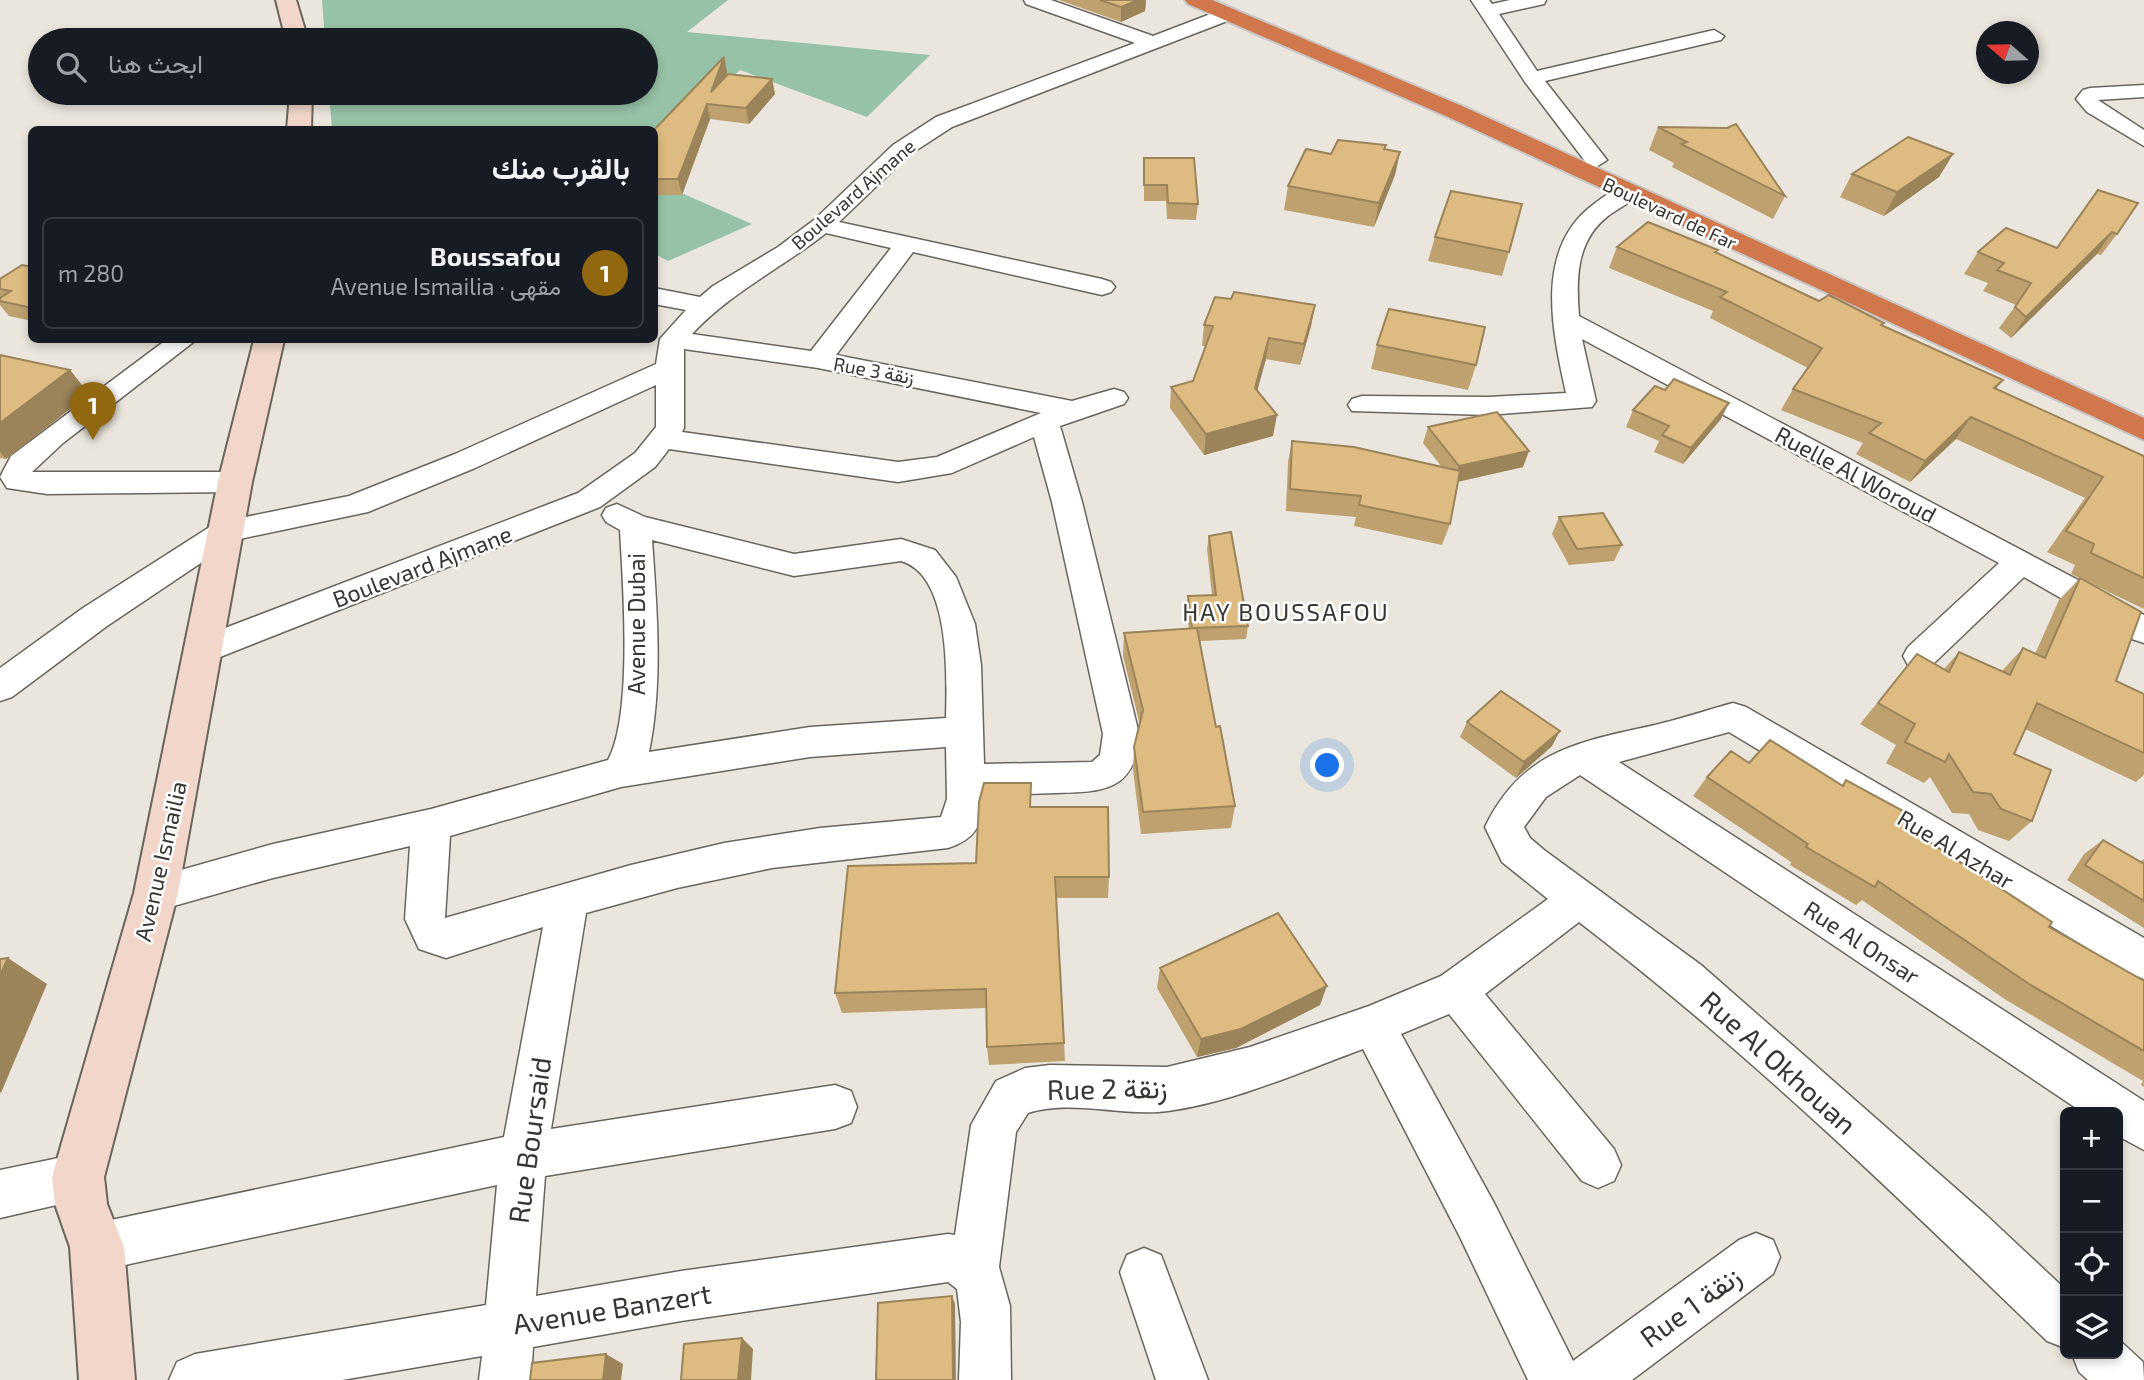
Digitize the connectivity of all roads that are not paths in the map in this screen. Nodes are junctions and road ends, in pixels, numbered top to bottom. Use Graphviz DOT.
graph roads {
  1 [pos="286,0"];
  2 [pos="1033,0"];
  3 [pos="1195,0"];
  4 [pos="1537,0"];
  5 [pos="1482,5"];
  6 [pos="1226,7"];
  7 [pos="294,28"];
  8 [pos="1714,36"];
  9 [pos="1152,42"];
  10 [pos="1532,78"];
  11 [pos="2144,91"];
  12 [pos="300,105"];
  13 [pos="299,126"];
  14 [pos="2144,139"];
  15 [pos="1596,160"];
  16 [pos="1626,193"];
  17 [pos="822,225"];
  18 [pos="906,245"];
  19 [pos="1102,287"];
  20 [pos="658,297"];
  21 [pos="704,306"];
  22 [pos="1567,320"];
  23 [pos="673,339"];
  24 [pos="179,343"];
  25 [pos="268,343"];
  26 [pos="818,360"];
  27 [pos="668,369"];
  28 [pos="1114,398"];
  29 [pos="1362,405"];
  30 [pos="2144,408"];
  31 [pos="1058,416"];
  32 [pos="2144,430"];
  33 [pos="663,439"];
  34 [pos="235,482"];
  35 [pos="589,500"];
  36 [pos="635,525"];
  37 [pos="227,531"];
  38 [pos="2021,561"];
  39 [pos="2144,630"];
  40 [pos="203,650"];
  41 [pos="1920,656"];
  42 [pos="0,687"];
  43 [pos="964,731"];
  44 [pos="1580,756"];
  45 [pos="621,772"];
  46 [pos="965,780"];
  47 [pos="431,825"];
  48 [pos="156,893"];
  49 [pos="1578,899"];
  50 [pos="568,901"];
  51 [pos="2144,960"];
  52 [pos="1457,990"];
  53 [pos="1373,1025"];
  54 [pos="835,1107"];
  55 [pos="2144,1127"];
  56 [pos="523,1156"];
  57 [pos="1598,1165"];
  58 [pos="78,1177"];
  59 [pos="0,1194"];
  60 [pos="97,1247"];
  61 [pos="1756,1257"];
  62 [pos="974,1269"];
  63 [pos="1144,1272"];
  64 [pos="2060,1318"];
  65 [pos="509,1324"];
  66 [pos="2102,1359"];
  67 [pos="107,1380"];
  68 [pos="195,1380"];
  69 [pos="505,1380"];
  70 [pos="985,1380"];
  71 [pos="1182,1380"];
  72 [pos="1555,1380"];
  73 [pos="1590,1380"];
  74 [pos="2125,1380"];
  1 -- 7 [label="street"];
  2 -- 9 [label="street"];
  3 -- 6 [label="highway, Boulevard de Far"];
  4 -- 5 [label="street"];
  5 -- 10 [label="street"];
  6 -- 9 [label="street, Boulevard Ajmane"];
  6 -- 15 [label="highway, Boulevard de Far"];
  6 -- 16 [label="highway, Boulevard de Far"];
  8 -- 10 [label="street"];
  9 -- 17 [label="street, Boulevard Ajmane"];
  10 -- 15 [label="street"];
  11 -- 14 [label="street"];
  12 -- 13 [label="street"];
  15 -- 30 [label="highway, Boulevard de Far"];
  16 -- 22 [label="street"];
  16 -- 32 [label="highway, Boulevard de Far"];
  17 -- 18 [label="street"];
  17 -- 21 [label="street, Boulevard Ajmane"];
  18 -- 19 [label="street"];
  18 -- 26 [label="street"];
  20 -- 21 [label="street"];
  21 -- 23 [label="street, Boulevard Ajmane"];
  22 -- 29 [label="street"];
  22 -- 38 [label="street, Ruelle Al Woroud"];
  23 -- 26 [label="street, Rue 3 زنقة"];
  23 -- 27 [label="street"];
  24 -- 34 [label="street"];
  25 -- 34 [label="street, Avenue Ismailia"];
  26 -- 31 [label="street, Rue 3 زنقة"];
  27 -- 33 [label="street"];
  27 -- 37 [label="street"];
  28 -- 31 [label="street"];
  31 -- 33 [label="street"];
  31 -- 46 [label="street"];
  33 -- 35 [label="street, Boulevard Ajmane"];
  34 -- 37 [label="street, Avenue Ismailia"];
  35 -- 36 [label="street, Avenue Dubai"];
  35 -- 40 [label="street, Boulevard Ajmane"];
  36 -- 43 [label="street"];
  36 -- 45 [label="street, Avenue Dubai"];
  37 -- 40 [label="street, Avenue Ismailia"];
  37 -- 42 [label="street"];
  38 -- 39 [label="street, Ruelle Al Woroud"];
  38 -- 41 [label="street"];
  40 -- 48 [label="street, Avenue Ismailia"];
  43 -- 45 [label="street"];
  43 -- 46 [label="street"];
  44 -- 49 [label="street, Rue Al Okhouan"];
  44 -- 51 [label="street, Rue Al Azhar"];
  44 -- 55 [label="street, Rue Al Onsar"];
  45 -- 47 [label="street"];
  46 -- 50 [label="street"];
  47 -- 48 [label="street"];
  47 -- 50 [label="street"];
  48 -- 58 [label="street, Avenue Ismailia"];
  49 -- 52 [label="street, Rue 2 زنقة"];
  49 -- 64 [label="street, Rue Al Okhouan"];
  50 -- 56 [label="street, Rue Boursaid"];
  52 -- 53 [label="street, Rue 2 زنقة"];
  52 -- 57 [label="street"];
  53 -- 62 [label="street, Rue 2 زنقة"];
  53 -- 72 [label="street"];
  54 -- 56 [label="street"];
  56 -- 60 [label="street"];
  56 -- 65 [label="street, Rue Boursaid"];
  58 -- 59 [label="street"];
  58 -- 60 [label="street, Avenue Ismailia"];
  60 -- 67 [label="street, Avenue Ismailia"];
  61 -- 73 [label="street, Rue 1 زنقة"];
  62 -- 65 [label="street, Avenue Banzert"];
  62 -- 70 [label="street"];
  63 -- 71 [label="street"];
  65 -- 68 [label="street, Avenue Banzert"];
  65 -- 69 [label="street, Rue Boursaid"];
  66 -- 74 [label="street"];
}
